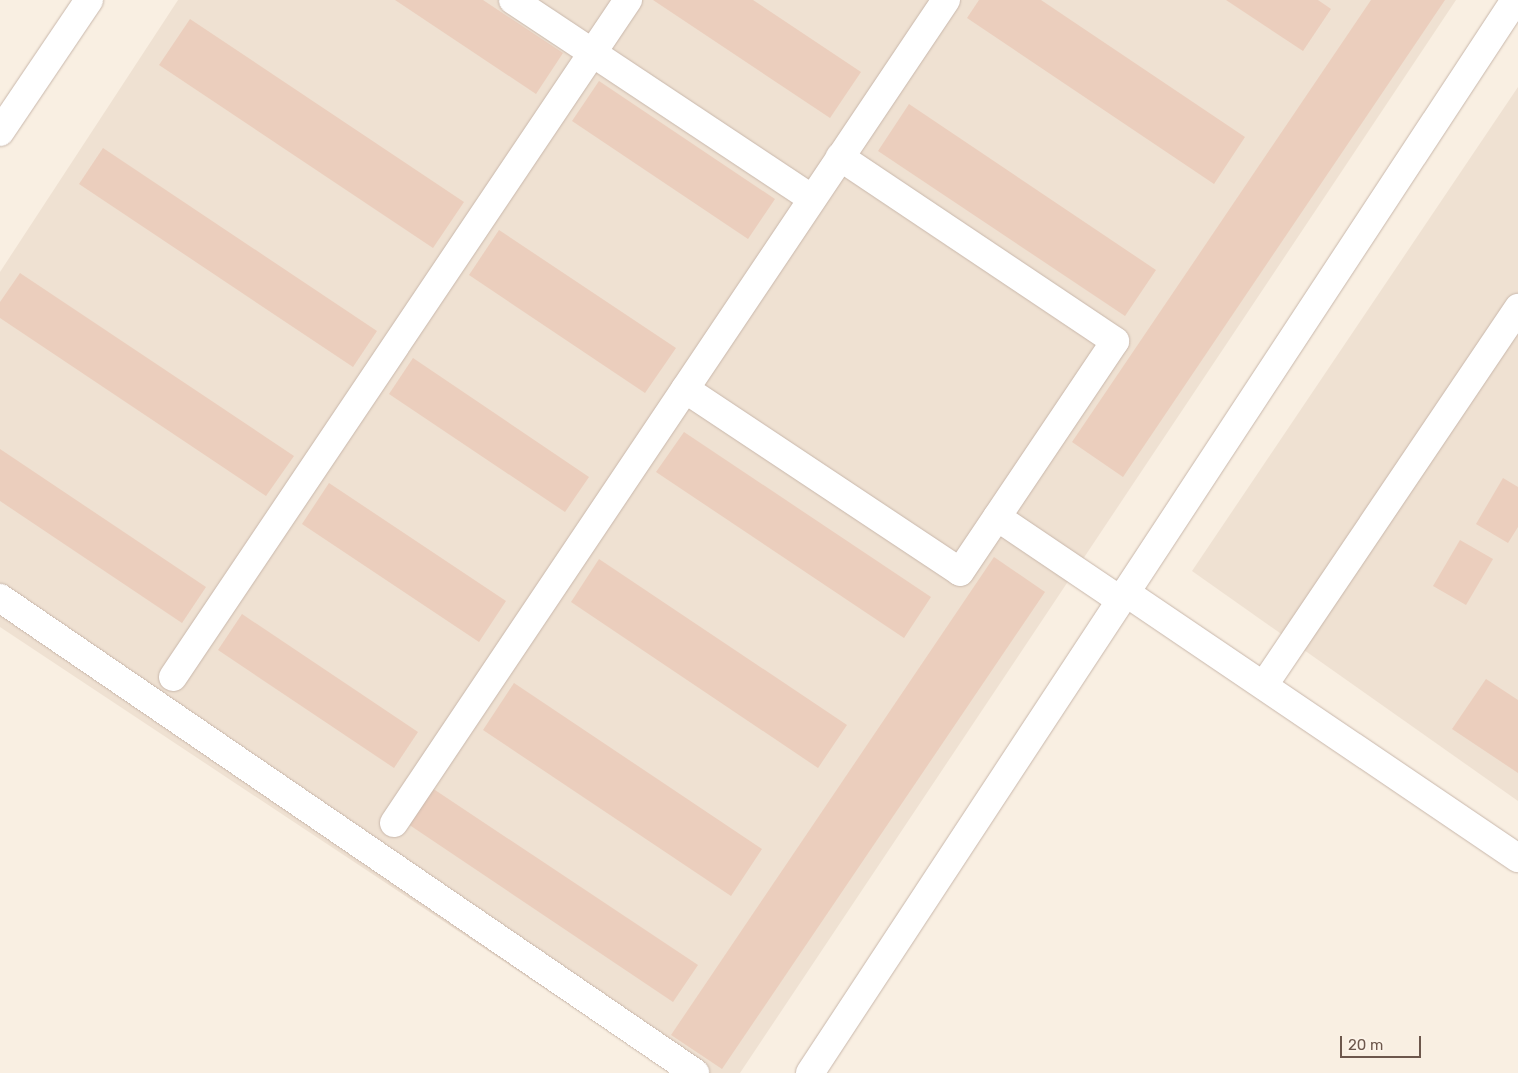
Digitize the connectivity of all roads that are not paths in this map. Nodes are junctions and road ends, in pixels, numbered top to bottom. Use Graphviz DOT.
graph roads {
  1 [pos="89,0"];
  2 [pos="513,0"];
  3 [pos="628,0"];
  4 [pos="946,0"];
  5 [pos="1515,0"];
  6 [pos="592,53"];
  7 [pos="0,132"];
  8 [pos="840,157"];
  9 [pos="812,199"];
  10 [pos="1518,308"];
  11 [pos="685,389"];
  12 [pos="997,517"];
  13 [pos="1122,596"];
  14 [pos="0,598"];
  15 [pos="173,678"];
  16 [pos="1264,686"];
  17 [pos="394,823"];
  18 [pos="1518,858"];
  19 [pos="695,1073"];
  20 [pos="810,1073"];
  1 -- 7 [label="street"];
  2 -- 6 [label="street"];
  3 -- 6 [label="street"];
  4 -- 8 [label="street"];
  5 -- 13 [label="street"];
  6 -- 9 [label="street"];
  6 -- 15 [label="street"];
  8 -- 9 [label="street"];
  8 -- 12 [label="street"];
  9 -- 11 [label="street"];
  10 -- 16 [label="street"];
  11 -- 12 [label="street"];
  11 -- 17 [label="street"];
  12 -- 13 [label="street"];
  13 -- 16 [label="street"];
  13 -- 20 [label="street"];
  14 -- 19 [label="street"];
  16 -- 18 [label="street"];
}
